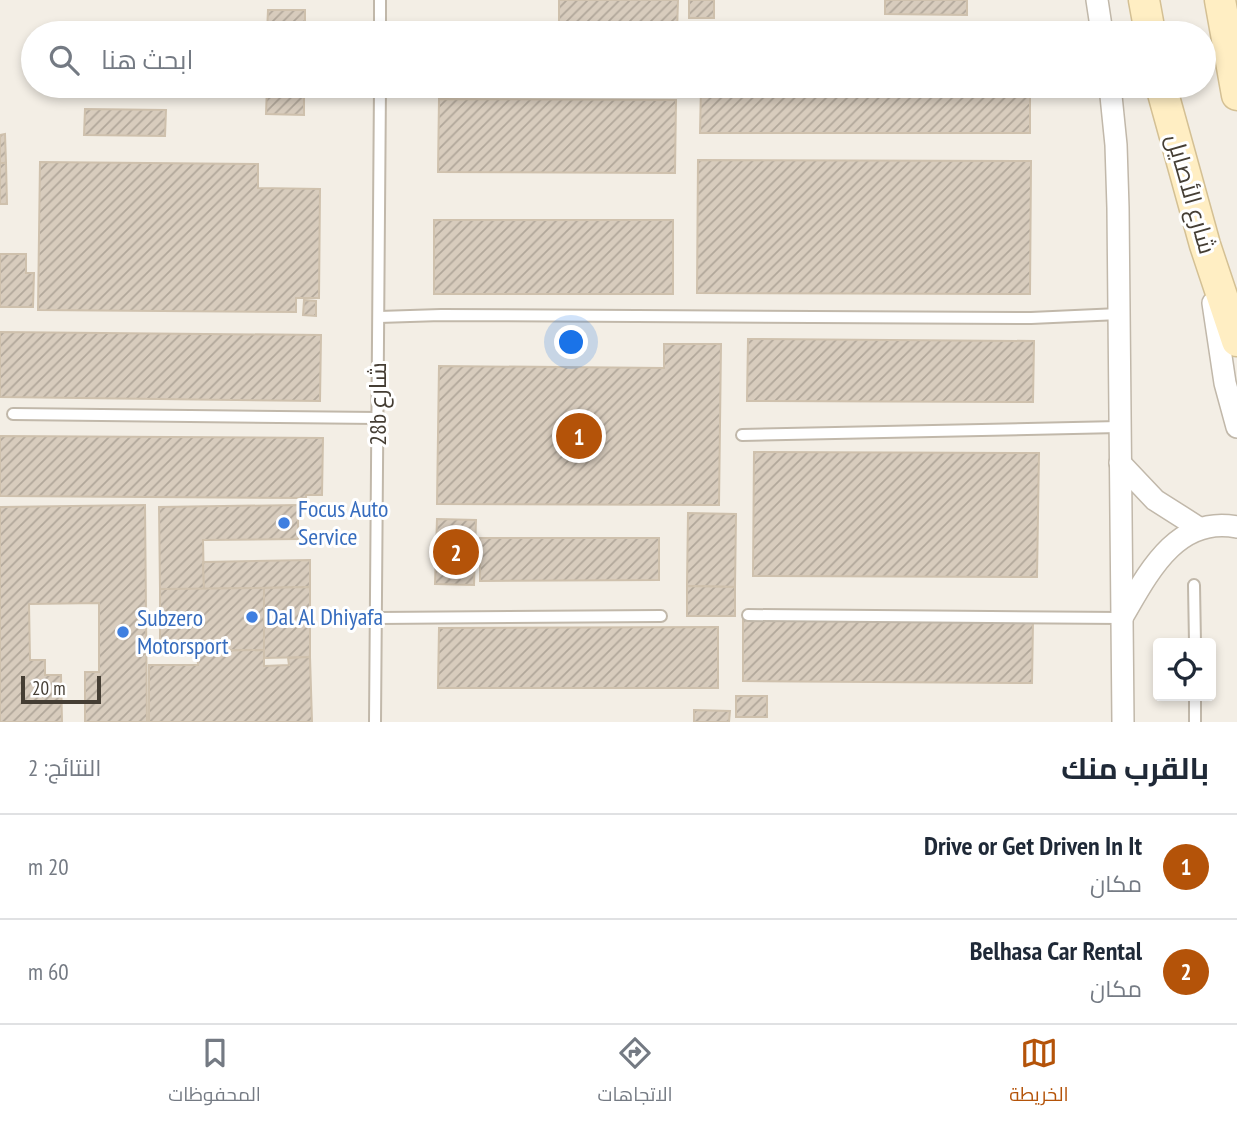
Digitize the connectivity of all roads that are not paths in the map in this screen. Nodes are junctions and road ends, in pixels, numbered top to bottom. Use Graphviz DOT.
graph roads {
  1 [pos="380,0"];
  2 [pos="1097,0"];
  3 [pos="1144,0"];
  4 [pos="1220,0"];
  5 [pos="380,21"];
  6 [pos="1100,21"];
  7 [pos="1148,21"];
  8 [pos="1237,95"];
  9 [pos="380,98"];
  10 [pos="1111,98"];
  11 [pos="1164,98"];
  12 [pos="1205,245"];
  13 [pos="1119,314"];
  14 [pos="379,317"];
  15 [pos="1237,341"];
  16 [pos="13,414"];
  17 [pos="378,418"];
  18 [pos="1119,427"];
  19 [pos="1237,427"];
  20 [pos="742,435"];
  21 [pos="1120,463"];
  22 [pos="1237,527"];
  23 [pos="1199,528"];
  24 [pos="1195,585"];
  25 [pos="748,615"];
  26 [pos="661,616"];
  27 [pos="377,618"];
  28 [pos="1122,618"];
  29 [pos="1195,638"];
  30 [pos="1195,701"];
  31 [pos="375,722"];
  32 [pos="1123,722"];
  33 [pos="1195,722"];
  1 -- 5 [label="lane"];
  2 -- 6 [label="street"];
  3 -- 7 [label="main road"];
  4 -- 8 [label="main road"];
  9 -- 14 [label="lane, 28b شارع"];
  10 -- 13 [label="street"];
  11 -- 12 [label="main road, شارع الأصايل"];
  12 -- 15 [label="main road, شارع الأصايل"];
  12 -- 19 [label="street"];
  13 -- 14 [label="lane"];
  13 -- 18 [label="street"];
  14 -- 17 [label="lane, 28b شارع"];
  16 -- 17 [label="lane"];
  17 -- 27 [label="lane, 28b شارع"];
  18 -- 20 [label="lane"];
  18 -- 21 [label="street"];
  21 -- 23 [label="street"];
  21 -- 28 [label="street"];
  22 -- 23 [label="street"];
  23 -- 28 [label="street"];
  24 -- 29 [label="lane"];
  25 -- 28 [label="lane"];
  26 -- 27 [label="lane"];
  27 -- 31 [label="lane, 28b شارع"];
  28 -- 32 [label="street"];
  30 -- 33 [label="lane"];
}
